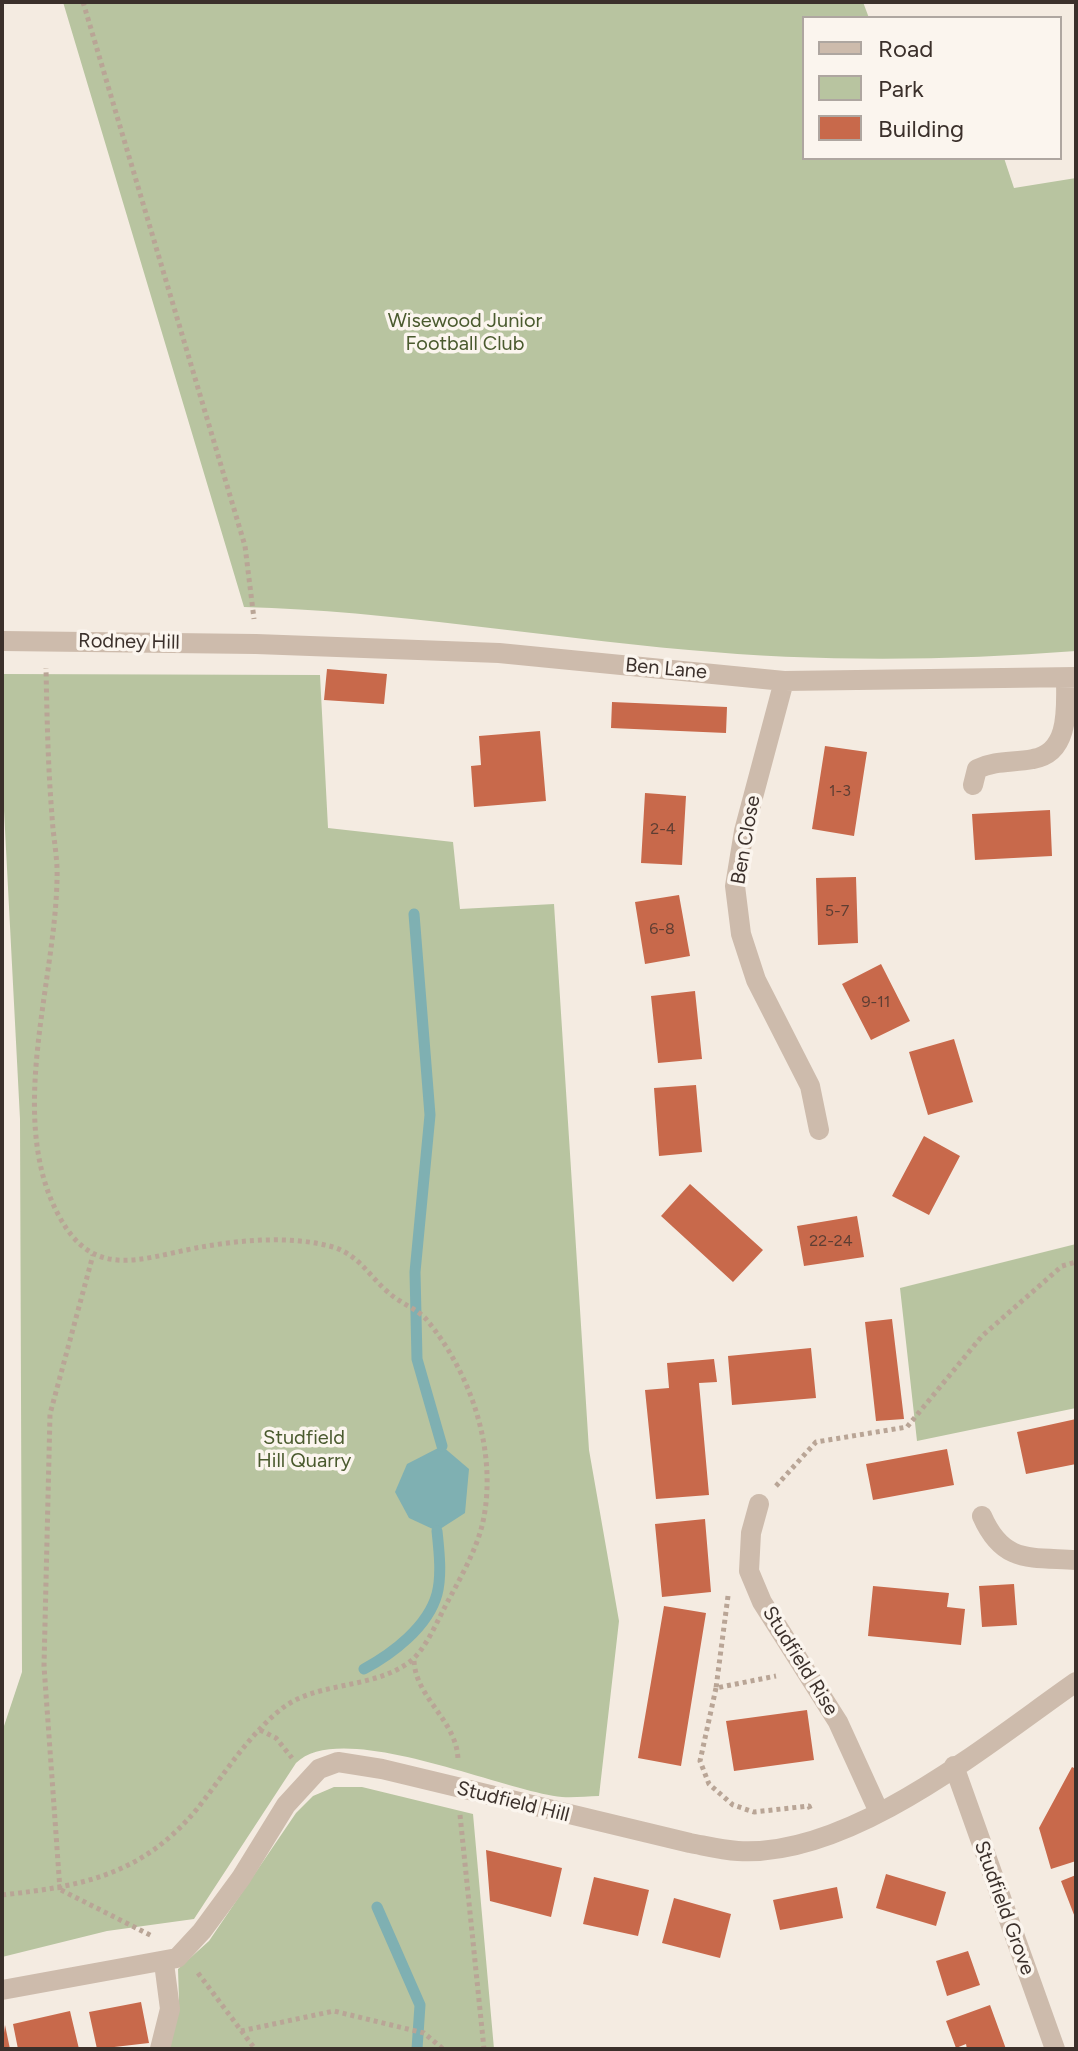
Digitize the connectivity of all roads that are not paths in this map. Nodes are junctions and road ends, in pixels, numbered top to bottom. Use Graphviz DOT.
graph roads {
  1 [pos="2,641"];
  2 [pos="256,644"];
  3 [pos="1071,677"];
  4 [pos="784,681"];
  5 [pos="1071,732"];
  6 [pos="973,785"];
  7 [pos="819,1130"];
  8 [pos="759,1504"];
  9 [pos="982,1516"];
  10 [pos="1076,1560"];
  11 [pos="1076,1682"];
  12 [pos="954,1766"];
  13 [pos="879,1812"];
  14 [pos="174,1958"];
  15 [pos="2,1990"];
  16 [pos="160,2049"];
  17 [pos="1055,2049"];
  1 -- 2 [label="street, Rodney Hill"];
  2 -- 4 [label="street, Ben Lane"];
  3 -- 4 [label="street, Ben Lane"];
  3 -- 5 [label="street"];
  4 -- 7 [label="street, Ben Close"];
  5 -- 6 [label="street"];
  8 -- 13 [label="street, Studfield Rise"];
  9 -- 10 [label="street"];
  11 -- 12 [label="street, Studfield Hill"];
  12 -- 13 [label="street, Studfield Hill"];
  12 -- 17 [label="street, Studfield Grove"];
  13 -- 14 [label="street, Studfield Hill"];
  14 -- 15 [label="street"];
  14 -- 16 [label="street"];
}
